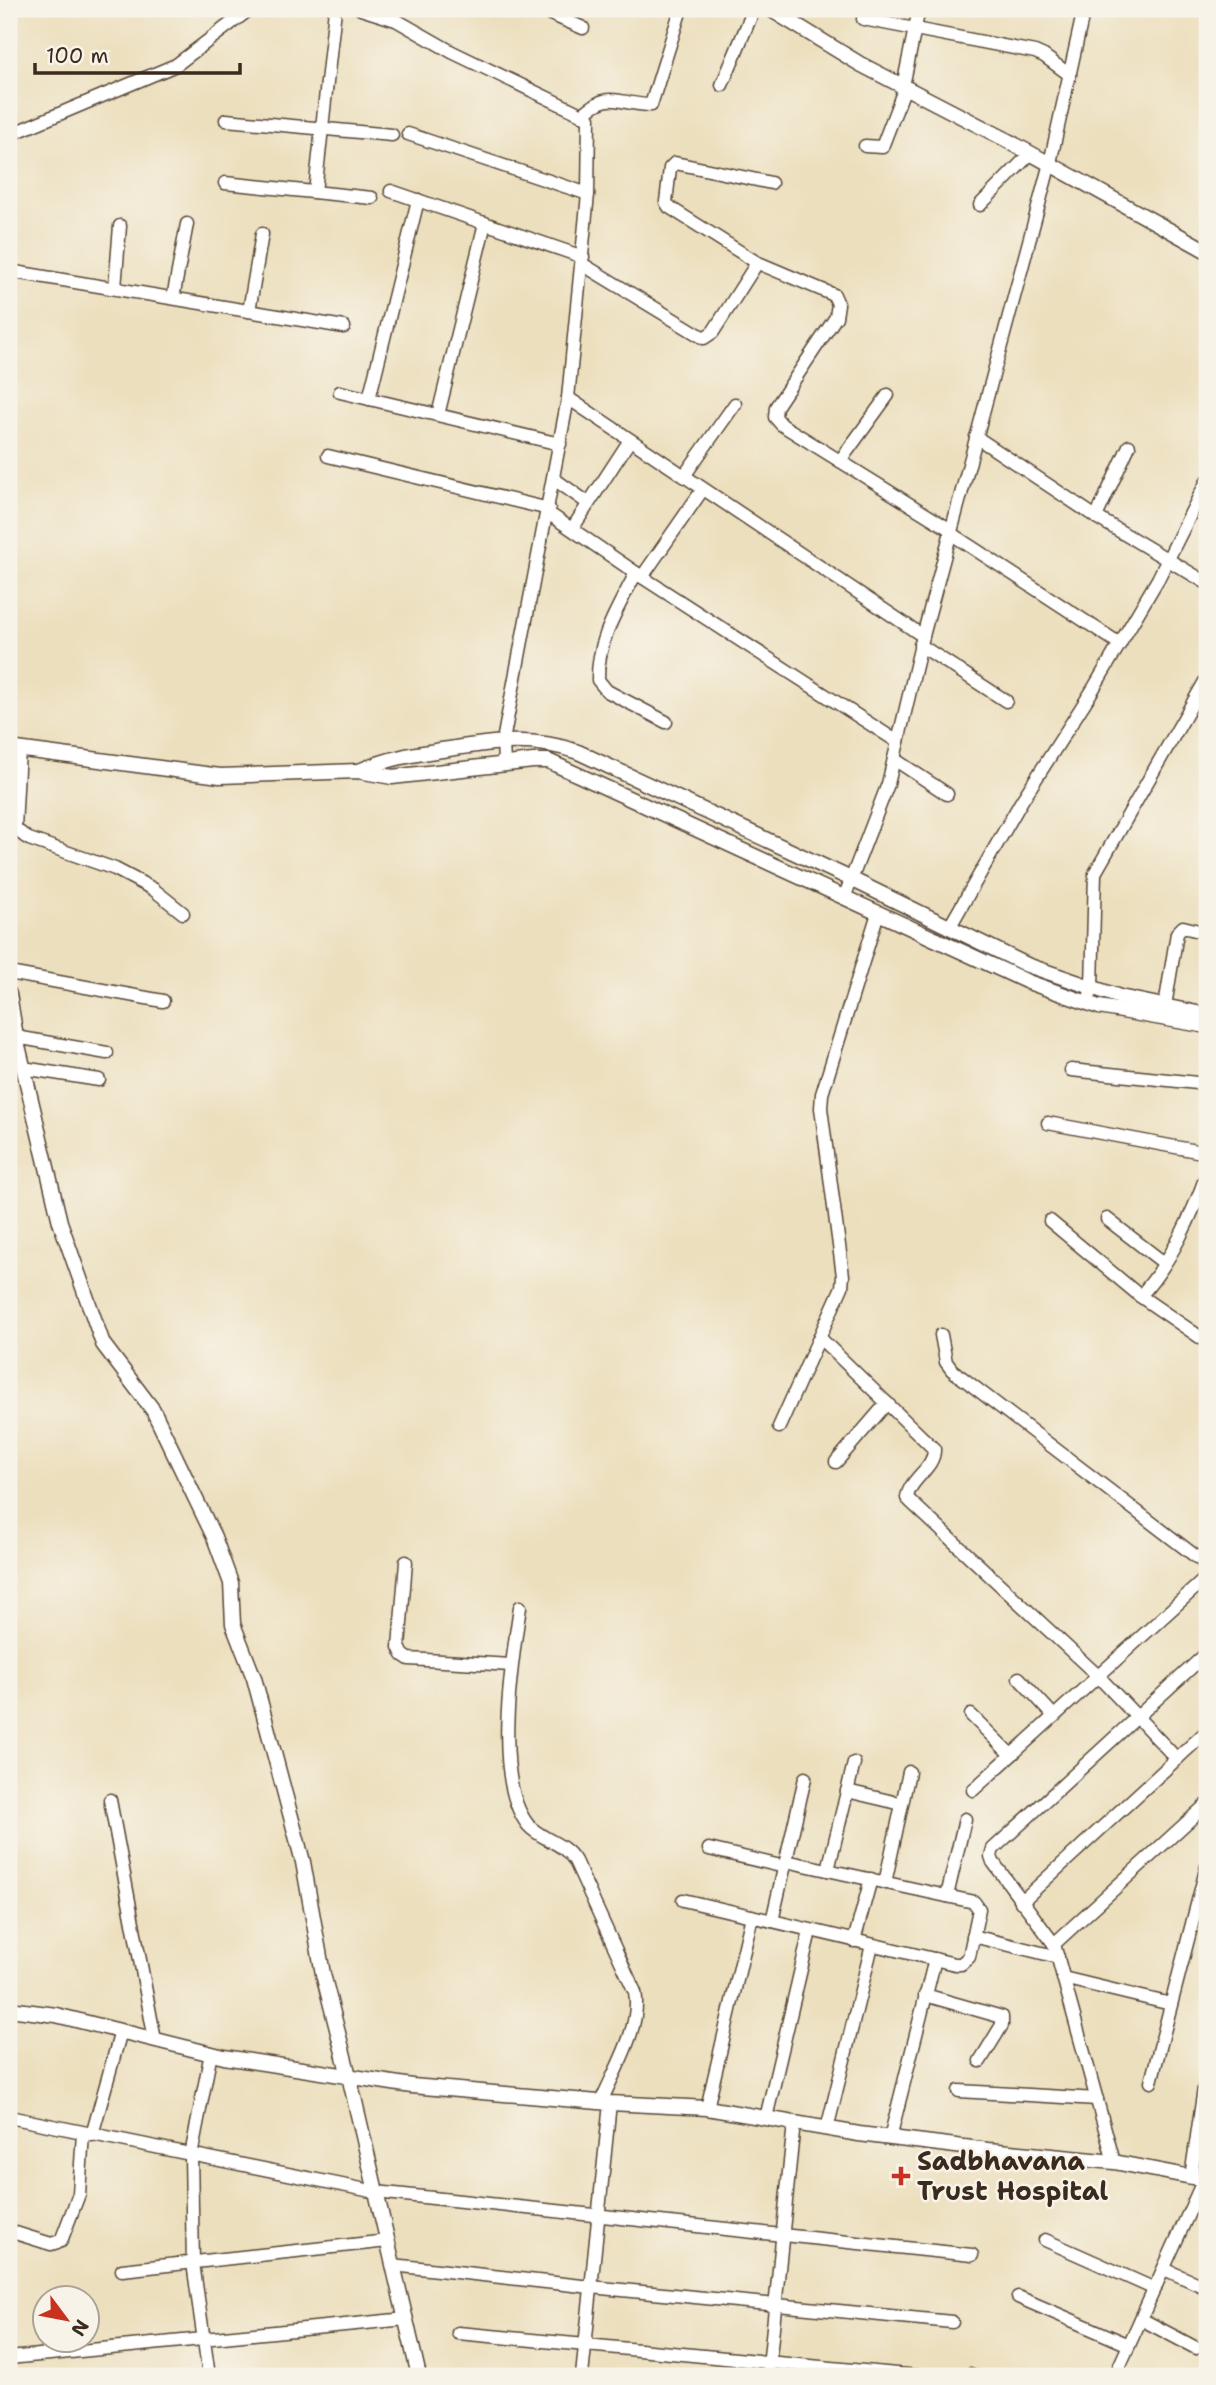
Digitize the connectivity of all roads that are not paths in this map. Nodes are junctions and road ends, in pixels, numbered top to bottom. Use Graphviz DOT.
graph roads {
  1 [pos="250,9"];
  2 [pos="335,9"];
  3 [pos="361,9"];
  4 [pos="539,9"];
  5 [pos="681,9"];
  6 [pos="754,9"];
  7 [pos="770,9"];
  8 [pos="919,9"];
  9 [pos="1083,9"];
  10 [pos="398,14"];
  11 [pos="863,19"];
  12 [pos="583,28"];
  13 [pos="915,29"];
  14 [pos="1070,75"];
  15 [pos="722,85"];
  16 [pos="904,87"];
  17 [pos="582,115"];
  18 [pos="226,120"];
  19 [pos="322,128"];
  20 [pos="408,134"];
  21 [pos="9,135"];
  22 [pos="393,135"];
  23 [pos="864,146"];
  24 [pos="1031,153"];
  25 [pos="1050,163"];
  26 [pos="225,183"];
  27 [pos="771,183"];
  28 [pos="391,191"];
  29 [pos="314,192"];
  30 [pos="588,194"];
  31 [pos="372,198"];
  32 [pos="418,200"];
  33 [pos="980,205"];
  34 [pos="485,223"];
  35 [pos="187,225"];
  36 [pos="120,226"];
  37 [pos="262,234"];
  38 [pos="1207,251"];
  39 [pos="583,260"];
  40 [pos="757,263"];
  41 [pos="9,271"];
  42 [pos="115,288"];
  43 [pos="173,298"];
  44 [pos="9,310"];
  45 [pos="249,311"];
  46 [pos="9,324"];
  47 [pos="344,327"];
  48 [pos="340,392"];
  49 [pos="888,395"];
  50 [pos="568,398"];
  51 [pos="369,399"];
  52 [pos="735,404"];
  53 [pos="438,415"];
  54 [pos="976,437"];
  55 [pos="630,440"];
  56 [pos="560,444"];
  57 [pos="1129,446"];
  58 [pos="328,456"];
  59 [pos="840,461"];
  60 [pos="684,476"];
  61 [pos="554,479"];
  62 [pos="1207,481"];
  63 [pos="703,489"];
  64 [pos="589,503"];
  65 [pos="548,511"];
  66 [pos="1096,517"];
  67 [pos="572,529"];
  68 [pos="950,531"];
  69 [pos="1169,561"];
  70 [pos="639,575"];
  71 [pos="1207,583"];
  72 [pos="922,641"];
  73 [pos="1120,644"];
  74 [pos="1207,678"];
  75 [pos="1006,701"];
  76 [pos="666,722"];
  77 [pos="503,741"];
  78 [pos="898,742"];
  79 [pos="14,748"];
  80 [pos="894,759"];
  81 [pos="504,764"];
  82 [pos="358,771"];
  83 [pos="947,794"];
  84 [pos="12,827"];
  85 [pos="850,879"];
  86 [pos="844,898"];
  87 [pos="183,913"];
  88 [pos="878,913"];
  89 [pos="949,928"];
  90 [pos="1207,933"];
  91 [pos="9,972"];
  92 [pos="1092,987"];
  93 [pos="9,995"];
  94 [pos="163,1000"];
  95 [pos="1088,1003"];
  96 [pos="1165,1006"];
  97 [pos="1207,1015"];
  98 [pos="1207,1026"];
  99 [pos="16,1037"];
  100 [pos="107,1053"];
  101 [pos="23,1068"];
  102 [pos="1071,1070"];
  103 [pos="99,1080"];
  104 [pos="1207,1084"];
  105 [pos="1048,1123"];
  106 [pos="1207,1153"];
  107 [pos="1207,1172"];
  108 [pos="1107,1219"];
  109 [pos="1050,1221"];
  110 [pos="1164,1263"];
  111 [pos="1140,1296"];
  112 [pos="942,1335"];
  113 [pos="820,1338"];
  114 [pos="1207,1342"];
  115 [pos="887,1403"];
  116 [pos="779,1427"];
  117 [pos="836,1462"];
  118 [pos="406,1562"];
  119 [pos="1207,1565"];
  120 [pos="1207,1577"];
  121 [pos="520,1607"];
  122 [pos="1207,1653"];
  123 [pos="511,1665"];
  124 [pos="1098,1676"];
  125 [pos="1018,1678"];
  126 [pos="971,1715"];
  127 [pos="1054,1716"];
  128 [pos="1137,1717"];
  129 [pos="1207,1731"];
  130 [pos="1011,1755"];
  131 [pos="1177,1759"];
  132 [pos="854,1763"];
  133 [pos="909,1772"];
  134 [pos="805,1778"];
  135 [pos="973,1790"];
  136 [pos="847,1791"];
  137 [pos="110,1800"];
  138 [pos="902,1804"];
  139 [pos="1207,1804"];
  140 [pos="965,1819"];
  141 [pos="709,1849"];
  142 [pos="785,1864"];
  143 [pos="1207,1866"];
  144 [pos="828,1870"];
  145 [pos="871,1880"];
  146 [pos="885,1883"];
  147 [pos="947,1896"];
  148 [pos="683,1900"];
  149 [pos="1021,1902"];
  150 [pos="1202,1906"];
  151 [pos="752,1916"];
  152 [pos="772,1921"];
  153 [pos="810,1931"];
  154 [pos="973,1936"];
  155 [pos="854,1941"];
  156 [pos="872,1945"];
  157 [pos="1056,1951"];
  158 [pos="934,1959"];
  159 [pos="1063,1978"];
  160 [pos="925,1995"];
  161 [pos="1171,2004"];
  162 [pos="9,2009"];
  163 [pos="121,2031"];
  164 [pos="155,2039"];
  165 [pos="211,2053"];
  166 [pos="980,2061"];
  167 [pos="349,2076"];
  168 [pos="1151,2082"];
  169 [pos="1204,2088"];
  170 [pos="959,2091"];
  171 [pos="1097,2099"];
  172 [pos="605,2102"];
  173 [pos="707,2108"];
  174 [pos="9,2118"];
  175 [pos="766,2118"];
  176 [pos="794,2123"];
  177 [pos="827,2129"];
  178 [pos="88,2134"];
  179 [pos="890,2138"];
  180 [pos="191,2155"];
  181 [pos="1114,2162"];
  182 [pos="1201,2179"];
  183 [pos="376,2192"];
  184 [pos="598,2217"];
  185 [pos="9,2231"];
  186 [pos="782,2236"];
  187 [pos="1045,2240"];
  188 [pos="388,2241"];
  189 [pos="972,2255"];
  190 [pos="193,2263"];
  191 [pos="393,2265"];
  192 [pos="1164,2269"];
  193 [pos="122,2270"];
  194 [pos="591,2287"];
  195 [pos="1207,2288"];
  196 [pos="1154,2289"];
  197 [pos="1018,2297"];
  198 [pos="775,2305"];
  199 [pos="406,2319"];
  200 [pos="1141,2319"];
  201 [pos="952,2322"];
  202 [pos="458,2333"];
  203 [pos="205,2340"];
  204 [pos="1129,2345"];
  205 [pos="585,2346"];
  206 [pos="1196,2348"];
  207 [pos="9,2358"];
  208 [pos="768,2370"];
  209 [pos="209,2376"];
  210 [pos="419,2376"];
  211 [pos="582,2376"];
  212 [pos="918,2376"];
  213 [pos="1115,2376"];
  1 -- 21 [label="street"];
  2 -- 19 [label="street"];
  3 -- 10 [label="street"];
  4 -- 12 [label="street"];
  5 -- 17 [label="street"];
  6 -- 15 [label="street"];
  7 -- 16 [label="street"];
  8 -- 13 [label="street"];
  9 -- 14 [label="street"];
  10 -- 17 [label="street"];
  11 -- 13 [label="street"];
  13 -- 14 [label="street"];
  13 -- 16 [label="street"];
  14 -- 25 [label="street"];
  16 -- 23 [label="street"];
  16 -- 24 [label="street"];
  17 -- 30 [label="street"];
  18 -- 19 [label="street"];
  19 -- 22 [label="street"];
  19 -- 29 [label="street"];
  20 -- 30 [label="street"];
  24 -- 25 [label="street"];
  24 -- 33 [label="street"];
  25 -- 38 [label="street"];
  25 -- 54 [label="street"];
  26 -- 29 [label="street"];
  27 -- 40 [label="street"];
  28 -- 32 [label="street"];
  29 -- 31 [label="street"];
  30 -- 39 [label="street"];
  32 -- 34 [label="street"];
  32 -- 51 [label="street"];
  34 -- 39 [label="street"];
  34 -- 53 [label="street"];
  35 -- 43 [label="street"];
  36 -- 42 [label="street"];
  37 -- 45 [label="street"];
  39 -- 40 [label="street"];
  39 -- 50 [label="street"];
  40 -- 59 [label="street"];
  41 -- 42 [label="street"];
  42 -- 43 [label="street"];
  43 -- 45 [label="street"];
  44 -- 46 [label="street"];
  45 -- 47 [label="street"];
  48 -- 51 [label="street"];
  49 -- 59 [label="street"];
  50 -- 55 [label="street"];
  50 -- 56 [label="street"];
  51 -- 53 [label="street"];
  52 -- 60 [label="street"];
  53 -- 56 [label="street"];
  54 -- 66 [label="street"];
  54 -- 68 [label="street"];
  55 -- 60 [label="street"];
  55 -- 64 [label="street"];
  56 -- 61 [label="street"];
  57 -- 66 [label="street"];
  58 -- 65 [label="street"];
  59 -- 68 [label="street"];
  60 -- 63 [label="street"];
  61 -- 64 [label="street"];
  61 -- 65 [label="street"];
  62 -- 69 [label="street"];
  63 -- 70 [label="street"];
  63 -- 72 [label="street"];
  64 -- 67 [label="street"];
  65 -- 67 [label="street"];
  65 -- 77 [label="street"];
  66 -- 69 [label="street"];
  67 -- 70 [label="street"];
  68 -- 72 [label="street"];
  68 -- 73 [label="street"];
  69 -- 71 [label="street"];
  69 -- 73 [label="street"];
  70 -- 76 [label="street"];
  70 -- 78 [label="street"];
  72 -- 75 [label="street"];
  72 -- 78 [label="street"];
  73 -- 89 [label="street"];
  74 -- 92 [label="street"];
  77 -- 81 [label="street"];
  77 -- 82 [label="street"];
  77 -- 85 [label="street"];
  78 -- 80 [label="street"];
  79 -- 82 [label="street"];
  79 -- 84 [label="street"];
  80 -- 83 [label="street"];
  80 -- 85 [label="street"];
  81 -- 82 [label="street"];
  81 -- 86 [label="street"];
  84 -- 87 [label="street"];
  85 -- 86 [label="street"];
  85 -- 89 [label="street"];
  86 -- 88 [label="street"];
  88 -- 95 [label="street"];
  88 -- 113 [label="street"];
  89 -- 92 [label="street"];
  90 -- 96 [label="street"];
  91 -- 94 [label="street"];
  92 -- 95 [label="street"];
  92 -- 96 [label="street"];
  93 -- 99 [label="street"];
  95 -- 98 [label="street"];
  96 -- 97 [label="street"];
  99 -- 100 [label="street"];
  99 -- 101 [label="street"];
  101 -- 103 [label="street"];
  101 -- 167 [label="street"];
  102 -- 104 [label="street"];
  105 -- 106 [label="street"];
  107 -- 110 [label="street"];
  108 -- 110 [label="street"];
  109 -- 111 [label="street"];
  110 -- 111 [label="street"];
  111 -- 114 [label="street"];
  112 -- 119 [label="street"];
  113 -- 115 [label="street"];
  113 -- 116 [label="street"];
  115 -- 117 [label="street"];
  115 -- 124 [label="street"];
  118 -- 123 [label="street"];
  120 -- 124 [label="street"];
  121 -- 123 [label="street"];
  122 -- 128 [label="street"];
  123 -- 172 [label="street"];
  124 -- 127 [label="street"];
  124 -- 128 [label="street"];
  125 -- 127 [label="street"];
  126 -- 130 [label="street"];
  127 -- 130 [label="street"];
  128 -- 131 [label="street"];
  128 -- 149 [label="street"];
  129 -- 131 [label="street"];
  130 -- 135 [label="street"];
  131 -- 149 [label="street"];
  132 -- 136 [label="street"];
  133 -- 138 [label="street"];
  134 -- 142 [label="street"];
  136 -- 138 [label="street"];
  136 -- 144 [label="street"];
  137 -- 164 [label="street"];
  138 -- 146 [label="street"];
  139 -- 157 [label="street"];
  140 -- 147 [label="street"];
  141 -- 142 [label="street"];
  142 -- 144 [label="street"];
  142 -- 152 [label="street"];
  143 -- 150 [label="street"];
  144 -- 145 [label="street"];
  145 -- 146 [label="street"];
  145 -- 155 [label="street"];
  146 -- 147 [label="street"];
  147 -- 154 [label="street"];
  148 -- 151 [label="street"];
  149 -- 157 [label="street"];
  150 -- 161 [label="street"];
  151 -- 152 [label="street"];
  151 -- 173 [label="street"];
  152 -- 153 [label="street"];
  153 -- 155 [label="street"];
  153 -- 175 [label="street"];
  154 -- 157 [label="street"];
  154 -- 158 [label="street"];
  155 -- 156 [label="street"];
  156 -- 158 [label="street"];
  156 -- 177 [label="street"];
  157 -- 159 [label="street"];
  158 -- 160 [label="street"];
  159 -- 161 [label="street"];
  159 -- 171 [label="street"];
  160 -- 166 [label="street"];
  160 -- 179 [label="street"];
  161 -- 168 [label="street"];
  162 -- 163 [label="street"];
  163 -- 164 [label="street"];
  163 -- 178 [label="street"];
  164 -- 165 [label="street"];
  165 -- 167 [label="street"];
  165 -- 180 [label="street"];
  167 -- 172 [label="street"];
  167 -- 183 [label="street"];
  169 -- 182 [label="street"];
  170 -- 171 [label="street"];
  171 -- 181 [label="street"];
  172 -- 173 [label="street"];
  172 -- 184 [label="street"];
  173 -- 175 [label="street"];
  174 -- 178 [label="street"];
  175 -- 176 [label="street"];
  176 -- 177 [label="street"];
  176 -- 186 [label="street"];
  177 -- 179 [label="street"];
  178 -- 180 [label="street"];
  178 -- 185 [label="street"];
  179 -- 181 [label="street"];
  180 -- 183 [label="street"];
  180 -- 190 [label="street"];
  181 -- 182 [label="street"];
  182 -- 192 [label="street"];
  183 -- 184 [label="street"];
  183 -- 188 [label="street"];
  184 -- 186 [label="street"];
  184 -- 194 [label="street"];
  186 -- 189 [label="street"];
  186 -- 198 [label="street"];
  187 -- 196 [label="street"];
  188 -- 190 [label="street"];
  188 -- 191 [label="street"];
  190 -- 193 [label="street"];
  190 -- 203 [label="street"];
  191 -- 194 [label="street"];
  191 -- 199 [label="street"];
  192 -- 195 [label="street"];
  192 -- 196 [label="street"];
  194 -- 198 [label="street"];
  194 -- 205 [label="street"];
  196 -- 200 [label="street"];
  197 -- 204 [label="street"];
  198 -- 201 [label="street"];
  198 -- 208 [label="street"];
  199 -- 203 [label="street"];
  199 -- 210 [label="street"];
  200 -- 204 [label="street"];
  200 -- 206 [label="street"];
  202 -- 205 [label="street"];
  203 -- 207 [label="street"];
  203 -- 209 [label="street"];
  204 -- 213 [label="street"];
  205 -- 208 [label="street"];
  205 -- 211 [label="street"];
  208 -- 212 [label="street"];
}
